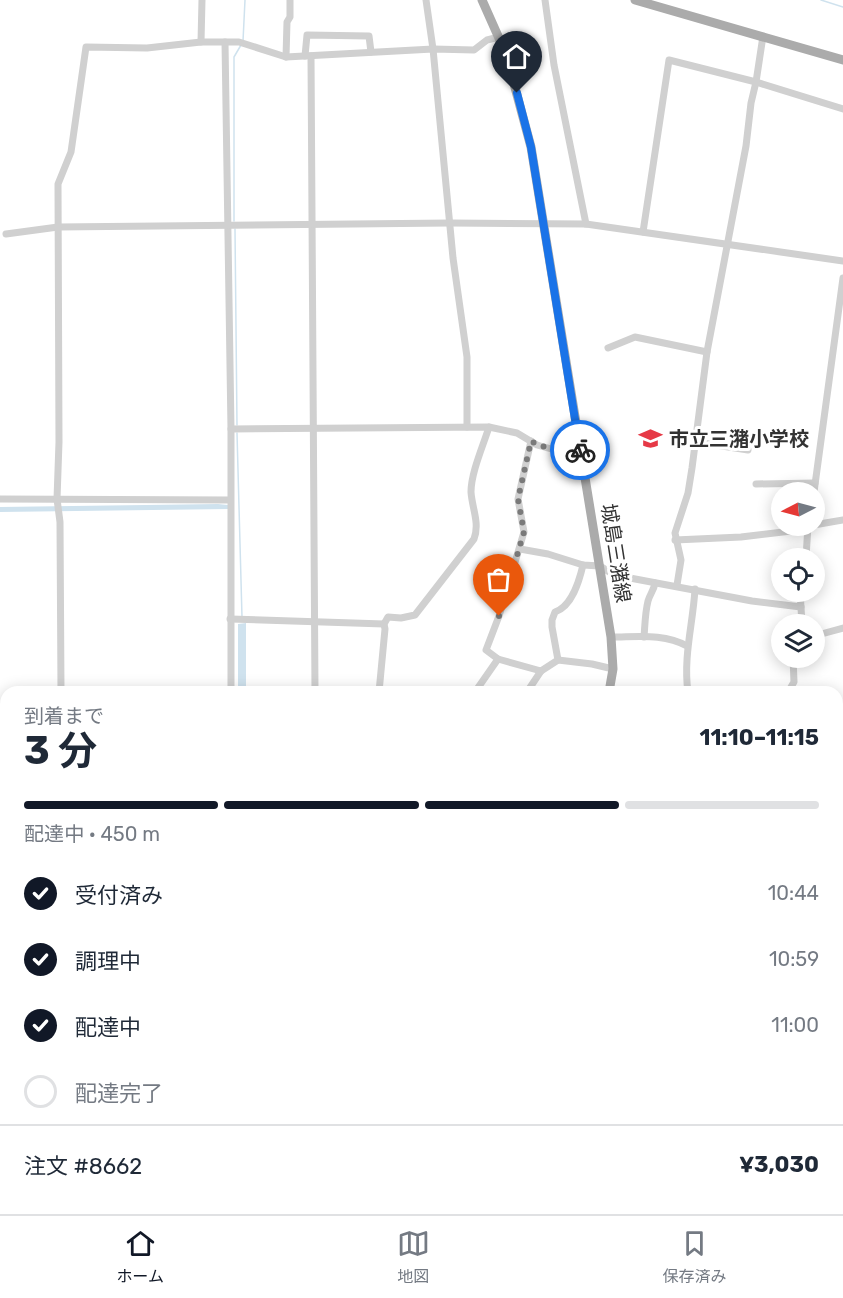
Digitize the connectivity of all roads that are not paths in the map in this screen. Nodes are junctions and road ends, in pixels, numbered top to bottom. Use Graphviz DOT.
graph roads {
  1 [pos="202,0"];
  2 [pos="290,0"];
  3 [pos="426,0"];
  4 [pos="482,0"];
  5 [pos="545,0"];
  6 [pos="635,0"];
  7 [pos="763,36"];
  8 [pos="499,37"];
  9 [pos="201,42"];
  10 [pos="225,42"];
  11 [pos="433,49"];
  12 [pos="371,52"];
  13 [pos="308,56"];
  14 [pos="286,57"];
  15 [pos="843,60"];
  16 [pos="756,82"];
  17 [pos="843,109"];
  18 [pos="450,223"];
  19 [pos="544,223"];
  20 [pos="227,224"];
  21 [pos="312,224"];
  22 [pos="586,224"];
  23 [pos="58,227"];
  24 [pos="643,232"];
  25 [pos="6,234"];
  26 [pos="728,244"];
  27 [pos="843,261"];
  28 [pos="843,278"];
  29 [pos="608,348"];
  30 [pos="707,352"];
  31 [pos="467,427"];
  32 [pos="489,427"];
  33 [pos="231,429"];
  34 [pos="313,429"];
  35 [pos="531,441"];
  36 [pos="696,442"];
  37 [pos="748,450"];
  38 [pos="580,452"];
  39 [pos="815,482"];
  40 [pos="756,484"];
  41 [pos="771,484"];
  42 [pos="0,499"];
  43 [pos="58,501"];
  44 [pos="230,505"];
  45 [pos="843,520"];
  46 [pos="825,524"];
  47 [pos="771,533"];
  48 [pos="675,540"];
  49 [pos="520,549"];
  50 [pos="583,565"];
  51 [pos="600,566"];
  52 [pos="655,583"];
  53 [pos="677,585"];
  54 [pos="695,589"];
  55 [pos="801,602"];
  56 [pos="801,607"];
  57 [pos="801,614"];
  58 [pos="230,619"];
  59 [pos="315,620"];
  60 [pos="384,624"];
  61 [pos="843,628"];
  62 [pos="825,633"];
  63 [pos="644,637"];
  64 [pos="611,638"];
  65 [pos="687,646"];
  66 [pos="498,658"];
  67 [pos="558,660"];
  68 [pos="793,668"];
  69 [pos="613,669"];
  70 [pos="541,670"];
  71 [pos="61,686"];
  72 [pos="231,686"];
  73 [pos="315,686"];
  74 [pos="380,686"];
  75 [pos="479,686"];
  76 [pos="531,686"];
  77 [pos="610,686"];
  78 [pos="688,686"];
  79 [pos="792,686"];
  1 -- 9 [label="street"];
  2 -- 14 [label="street"];
  3 -- 11 [label="street"];
  4 -- 8 [label="main road, 城島三潴線"];
  5 -- 22 [label="street"];
  6 -- 7 [label="main road"];
  7 -- 15 [label="main road"];
  7 -- 16 [label="street"];
  8 -- 11 [label="street"];
  8 -- 19 [label="main road, 城島三潴線"];
  9 -- 10 [label="street"];
  9 -- 23 [label="street"];
  10 -- 14 [label="street"];
  10 -- 20 [label="street"];
  11 -- 12 [label="street"];
  11 -- 18 [label="street"];
  12 -- 13 [label="street"];
  12 -- 13 [label="street"];
  13 -- 14 [label="street"];
  13 -- 21 [label="street"];
  16 -- 17 [label="street"];
  16 -- 24 [label="street"];
  16 -- 26 [label="street"];
  18 -- 19 [label="street"];
  18 -- 21 [label="street"];
  18 -- 31 [label="street"];
  19 -- 22 [label="street"];
  19 -- 38 [label="main road, 城島三潴線"];
  20 -- 21 [label="street"];
  20 -- 23 [label="street"];
  20 -- 33 [label="street"];
  21 -- 34 [label="street"];
  22 -- 24 [label="street"];
  23 -- 25 [label="street"];
  23 -- 43 [label="street"];
  24 -- 26 [label="street"];
  26 -- 27 [label="street"];
  26 -- 30 [label="street"];
  28 -- 39 [label="street"];
  29 -- 30 [label="street"];
  30 -- 36 [label="street"];
  31 -- 32 [label="street"];
  31 -- 34 [label="street"];
  32 -- 35 [label="street"];
  32 -- 60 [label="street"];
  33 -- 34 [label="street"];
  33 -- 44 [label="street"];
  34 -- 59 [label="street"];
  35 -- 38 [label="street"];
  35 -- 49 [label="street"];
  36 -- 37 [label="street"];
  36 -- 48 [label="street"];
  38 -- 51 [label="main road, 城島三潴線"];
  40 -- 41 [label="street"];
  42 -- 43 [label="street"];
  43 -- 44 [label="street"];
  43 -- 71 [label="street"];
  44 -- 58 [label="street"];
  45 -- 46 [label="street"];
  47 -- 48 [label="street"];
  48 -- 53 [label="street"];
  49 -- 50 [label="street"];
  49 -- 66 [label="street"];
  50 -- 51 [label="street"];
  50 -- 67 [label="street"];
  51 -- 52 [label="street"];
  51 -- 64 [label="main road, 城島三潴線"];
  52 -- 53 [label="street"];
  52 -- 63 [label="street"];
  53 -- 54 [label="street"];
  54 -- 56 [label="street"];
  54 -- 65 [label="street"];
  55 -- 56 [label="street"];
  56 -- 57 [label="street"];
  58 -- 59 [label="street"];
  58 -- 72 [label="street"];
  59 -- 60 [label="street"];
  59 -- 73 [label="street"];
  60 -- 74 [label="street"];
  61 -- 62 [label="street"];
  63 -- 64 [label="street"];
  63 -- 65 [label="street"];
  64 -- 69 [label="main road, 城島三潴線"];
  65 -- 78 [label="street"];
  66 -- 70 [label="street"];
  66 -- 75 [label="street"];
  67 -- 69 [label="street"];
  67 -- 70 [label="street"];
  68 -- 79 [label="street"];
  69 -- 77 [label="main road, 城島三潴線"];
  70 -- 76 [label="street"];
}
